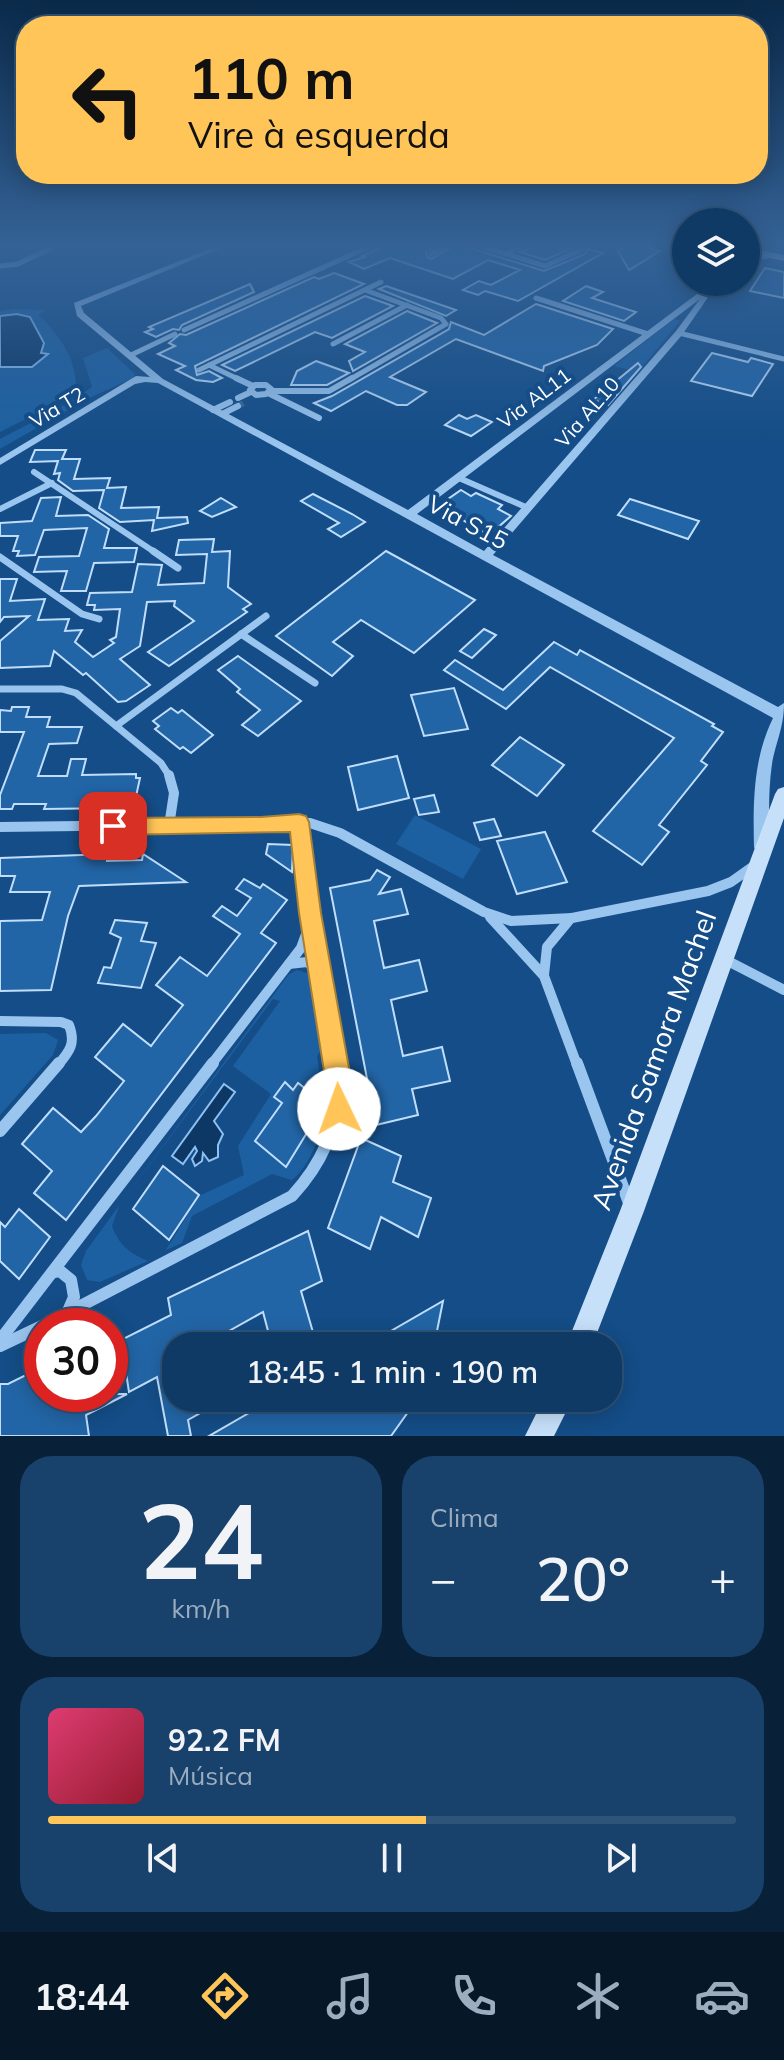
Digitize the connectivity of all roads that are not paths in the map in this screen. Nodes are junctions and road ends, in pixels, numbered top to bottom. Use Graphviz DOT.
graph roads {
  1 [pos="79,311"];
  2 [pos="226,311"];
  3 [pos="321,311"];
  4 [pos="396,311"];
  5 [pos="422,311"];
  6 [pos="576,311"];
  7 [pos="679,311"];
  8 [pos="696,311"];
  9 [pos="669,318"];
  10 [pos="687,323"];
  11 [pos="679,333"];
  12 [pos="648,334"];
  13 [pos="333,344"];
  14 [pos="131,355"];
  15 [pos="784,359"];
  16 [pos="141,364"];
  17 [pos="209,365"];
  18 [pos="199,370"];
  19 [pos="160,381"];
  20 [pos="133,382"];
  21 [pos="252,389"];
  22 [pos="269,392"];
  23 [pos="260,395"];
  24 [pos="230,402"];
  25 [pos="245,402"];
  26 [pos="218,412"];
  27 [pos="319,418"];
  28 [pos="0,462"];
  29 [pos="34,472"];
  30 [pos="459,478"];
  31 [pos="52,483"];
  32 [pos="528,508"];
  33 [pos="0,509"];
  34 [pos="409,515"];
  35 [pos="486,556"];
  36 [pos="0,557"];
  37 [pos="178,568"];
  38 [pos="266,616"];
  39 [pos="99,619"];
  40 [pos="241,634"];
  41 [pos="315,683"];
  42 [pos="0,689"];
  43 [pos="782,711"];
  44 [pos="116,726"];
  45 [pos="784,794"];
  46 [pos="299,822"];
  47 [pos="169,826"];
  48 [pos="0,827"];
  49 [pos="760,856"];
  50 [pos="484,912"];
  51 [pos="310,913"];
  52 [pos="572,918"];
  53 [pos="723,958"];
  54 [pos="288,964"];
  55 [pos="320,972"];
  56 [pos="544,976"];
  57 [pos="784,990"];
  58 [pos="0,1021"];
  59 [pos="0,1131"];
  60 [pos="632,1211"];
  61 [pos="54,1273"];
  62 [pos="28,1307"];
  63 [pos="69,1308"];
  64 [pos="75,1308"];
  65 [pos="584,1332"];
  66 [pos="24,1333"];
  67 [pos="0,1343"];
  68 [pos="552,1412"];
  69 [pos="539,1436"];
  1 -- 14 [label="street, Via S15"];
  2 -- 14 [label="street"];
  3 -- 17 [label="street"];
  4 -- 13 [label="street"];
  5 -- 22 [label="street"];
  6 -- 12 [label="street"];
  7 -- 9 [label="street, Via AL11"];
  8 -- 10 [label="street, Via AL10"];
  9 -- 10 [label="street"];
  9 -- 12 [label="street, Via AL11"];
  10 -- 11 [label="street, Via AL10"];
  11 -- 15 [label="street"];
  11 -- 32 [label="street, Via AL10"];
  12 -- 30 [label="street, Via AL11"];
  14 -- 16 [label="street, Via S15"];
  16 -- 19 [label="street, Via S15"];
  16 -- 20 [label="street"];
  17 -- 18 [label="street"];
  17 -- 21 [label="street"];
  19 -- 20 [label="street"];
  19 -- 26 [label="street, Via S15"];
  20 -- 28 [label="street, Via T2"];
  21 -- 22 [label="street"];
  21 -- 23 [label="street"];
  21 -- 26 [label="street"];
  22 -- 23 [label="street"];
  22 -- 27 [label="street"];
  23 -- 25 [label="street"];
  24 -- 26 [label="street"];
  26 -- 34 [label="street, Via S15"];
  29 -- 31 [label="street"];
  30 -- 32 [label="street"];
  30 -- 34 [label="street, Via AL11"];
  31 -- 33 [label="street"];
  31 -- 37 [label="street"];
  32 -- 35 [label="street, Via AL10"];
  34 -- 35 [label="street, Via S15"];
  35 -- 43 [label="street, Via S15"];
  36 -- 39 [label="street"];
  38 -- 40 [label="street"];
  40 -- 41 [label="street"];
  40 -- 44 [label="street"];
  42 -- 44 [label="street"];
  43 -- 49 [label="street"];
  44 -- 47 [label="street"];
  45 -- 49 [label="main road, Avenida Samora Machel"];
  46 -- 47 [label="street"];
  46 -- 50 [label="street"];
  46 -- 51 [label="street"];
  47 -- 48 [label="street"];
  49 -- 52 [label="street"];
  49 -- 53 [label="main road, Avenida Samora Machel"];
  50 -- 52 [label="street"];
  50 -- 56 [label="street"];
  51 -- 54 [label="street"];
  51 -- 55 [label="street"];
  52 -- 56 [label="street"];
  53 -- 57 [label="street"];
  53 -- 60 [label="main road, Avenida Samora Machel"];
  54 -- 55 [label="street"];
  54 -- 61 [label="street"];
  55 -- 64 [label="street"];
  56 -- 60 [label="street"];
  58 -- 59 [label="street"];
  60 -- 65 [label="main road, Avenida Samora Machel"];
  61 -- 62 [label="street"];
  61 -- 63 [label="street"];
  62 -- 67 [label="street"];
  66 -- 67 [label="street"];
  68 -- 69 [label="main road"];
}
